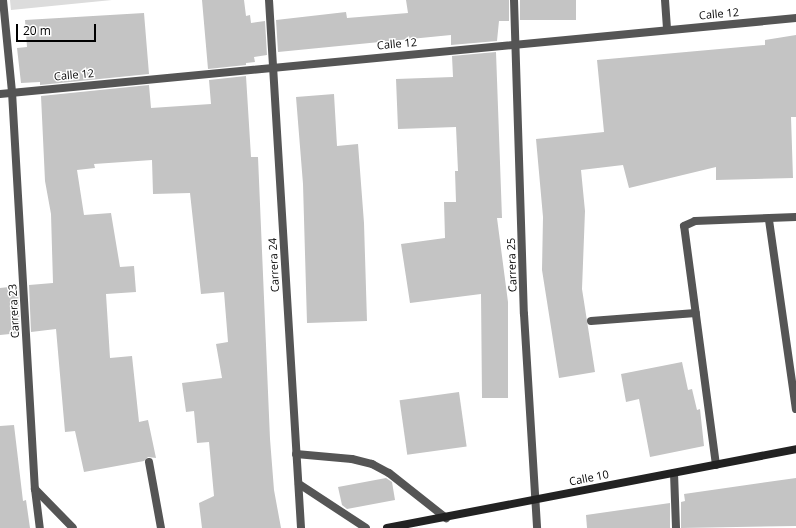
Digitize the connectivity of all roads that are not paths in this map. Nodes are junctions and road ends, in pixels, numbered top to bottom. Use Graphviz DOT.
graph roads {
  1 [pos="3,0"];
  2 [pos="269,0"];
  3 [pos="514,0"];
  4 [pos="665,0"];
  5 [pos="796,18"];
  6 [pos="667,30"];
  7 [pos="515,44"];
  8 [pos="274,67"];
  9 [pos="12,92"];
  10 [pos="0,94"];
  11 [pos="796,218"];
  12 [pos="769,220"];
  13 [pos="696,313"];
  14 [pos="591,321"];
  15 [pos="796,409"];
  16 [pos="796,449"];
  17 [pos="296,454"];
  18 [pos="149,462"];
  19 [pos="716,465"];
  20 [pos="674,473"];
  21 [pos="299,484"];
  22 [pos="35,489"];
  23 [pos="536,500"];
  24 [pos="446,518"];
  25 [pos="40,528"];
  26 [pos="73,528"];
  27 [pos="161,528"];
  28 [pos="300,528"];
  29 [pos="366,528"];
  30 [pos="387,528"];
  31 [pos="537,528"];
  32 [pos="676,528"];
  1 -- 9 [label="street, Carrera 23"];
  2 -- 8 [label="street, Carrera 24"];
  3 -- 7 [label="street, Carrera 25"];
  4 -- 6 [label="street"];
  5 -- 6 [label="street, Calle 12"];
  6 -- 7 [label="street, Calle 12"];
  7 -- 8 [label="street, Calle 12"];
  7 -- 23 [label="street, Carrera 25"];
  8 -- 9 [label="street, Calle 12"];
  8 -- 17 [label="street, Carrera 24"];
  9 -- 10 [label="street, Calle 12"];
  9 -- 22 [label="street, Carrera 23"];
  11 -- 12 [label="street"];
  12 -- 13 [label="street"];
  12 -- 15 [label="street"];
  13 -- 14 [label="street"];
  13 -- 19 [label="street"];
  16 -- 19 [label="main road, Calle 10"];
  17 -- 21 [label="street, Carrera 24"];
  17 -- 24 [label="street"];
  18 -- 27 [label="street"];
  19 -- 20 [label="main road, Calle 10"];
  20 -- 23 [label="main road, Calle 10"];
  20 -- 32 [label="street"];
  21 -- 28 [label="street, Carrera 24"];
  21 -- 29 [label="street"];
  22 -- 25 [label="street, Carrera 23"];
  22 -- 26 [label="street"];
  23 -- 24 [label="main road, Calle 10"];
  23 -- 31 [label="street, Carrera 25"];
  24 -- 30 [label="main road, Calle 10"];
}
